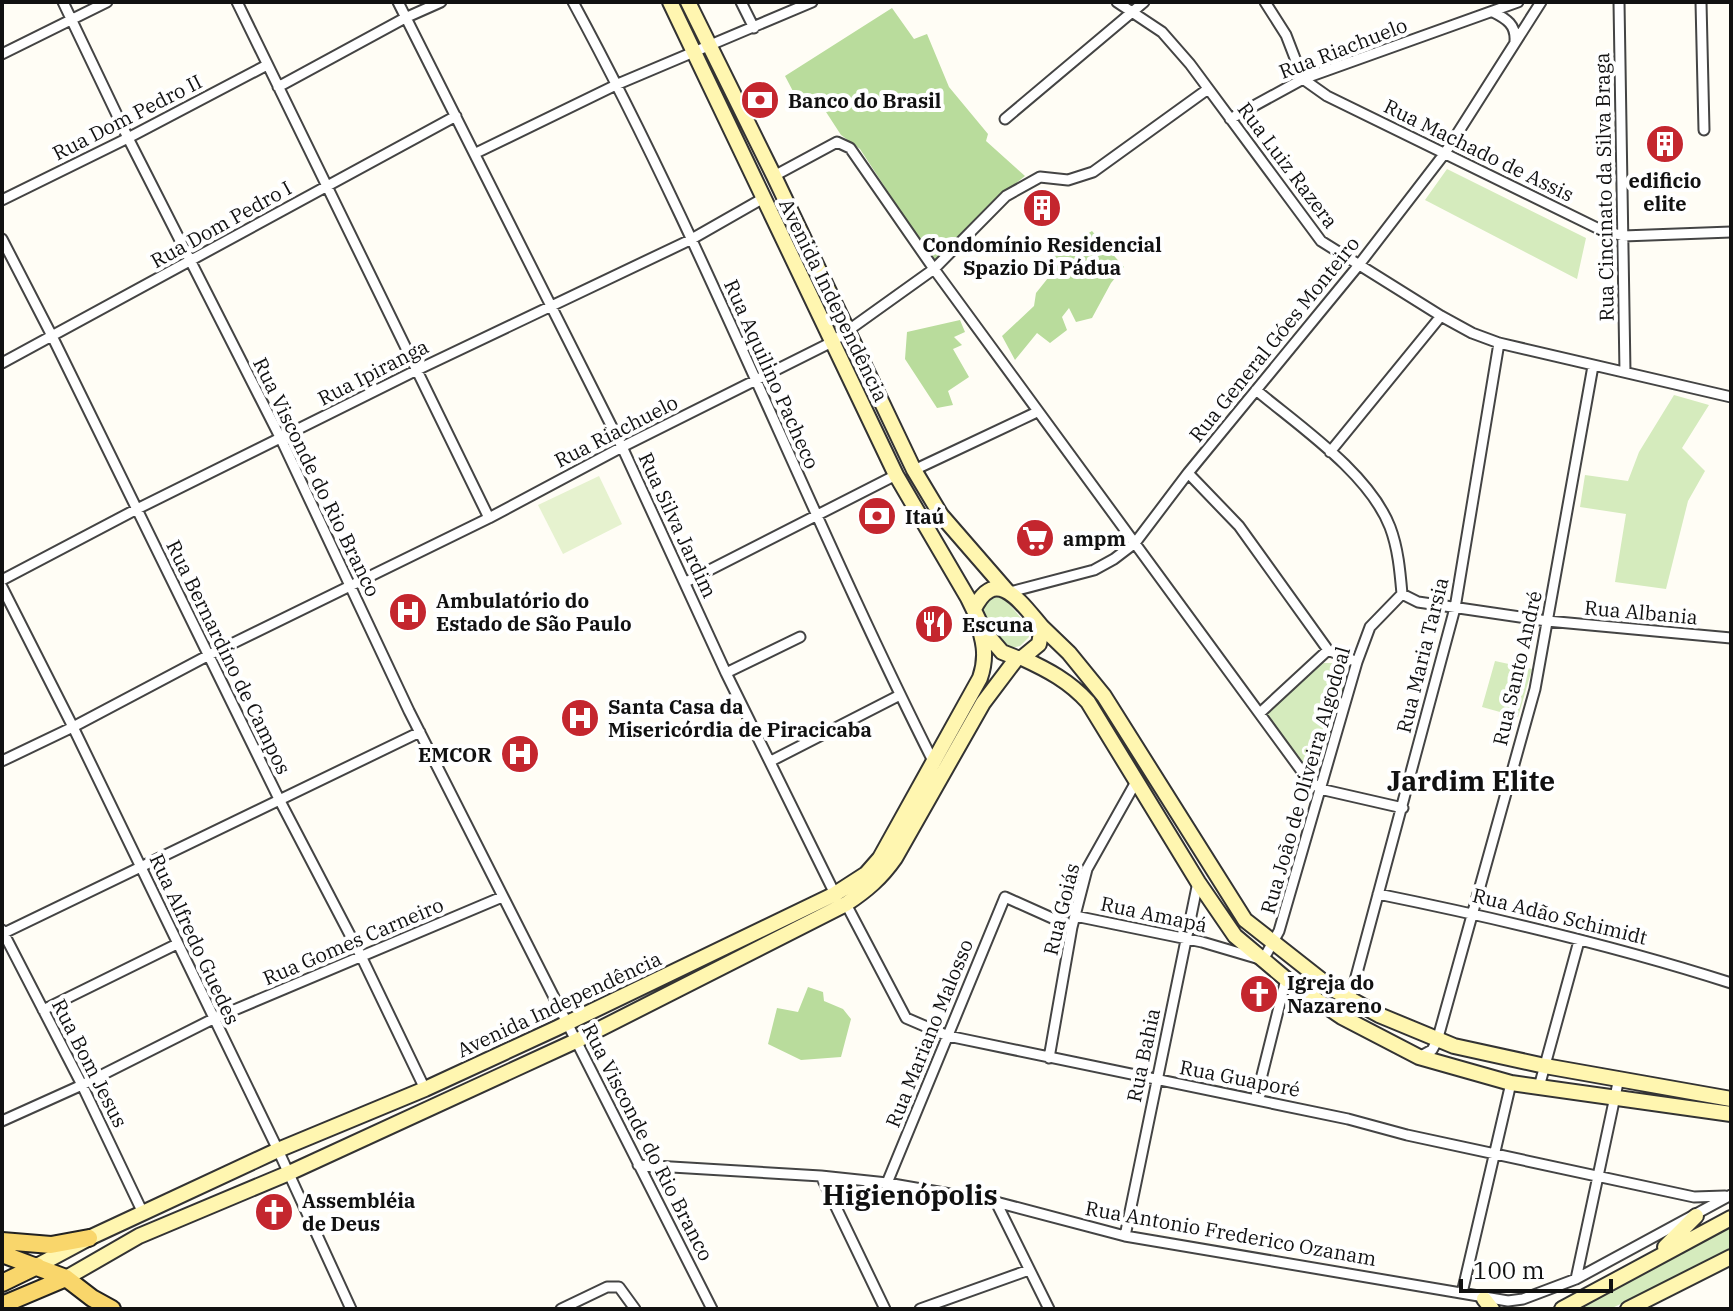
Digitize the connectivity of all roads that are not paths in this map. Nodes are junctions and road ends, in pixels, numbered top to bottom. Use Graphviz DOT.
graph roads {
  1 [pos="63,2"];
  2 [pos="107,2"];
  3 [pos="237,2"];
  4 [pos="398,2"];
  5 [pos="441,2"];
  6 [pos="573,2"];
  7 [pos="670,2"];
  8 [pos="688,2"];
  9 [pos="741,2"];
  10 [pos="812,2"];
  11 [pos="1117,2"];
  12 [pos="1144,2"];
  13 [pos="1282,2"];
  14 [pos="1518,2"];
  15 [pos="1541,2"];
  16 [pos="1619,2"];
  17 [pos="1701,2"];
  18 [pos="1268,6"];
  19 [pos="1132,11"];
  20 [pos="1493,12"];
  21 [pos="405,18"];
  22 [pos="72,20"];
  23 [pos="754,28"];
  24 [pos="1515,44"];
  25 [pos="710,45"];
  26 [pos="693,50"];
  27 [pos="2,54"];
  28 [pos="267,65"];
  29 [pos="1303,79"];
  30 [pos="618,84"];
  31 [pos="278,87"];
  32 [pos="1208,89"];
  33 [pos="456,116"];
  34 [pos="1005,119"];
  35 [pos="1230,119"];
  36 [pos="1704,130"];
  37 [pos="128,138"];
  38 [pos="476,153"];
  39 [pos="1445,153"];
  40 [pos="774,176"];
  41 [pos="328,185"];
  42 [pos="762,199"];
  43 [pos="2,200"];
  44 [pos="1731,232"];
  45 [pos="1623,236"];
  46 [pos="2,239"];
  47 [pos="690,240"];
  48 [pos="190,262"];
  49 [pos="1358,266"];
  50 [pos="934,269"];
  51 [pos="552,306"];
  52 [pos="1441,316"];
  53 [pos="849,332"];
  54 [pos="52,336"];
  55 [pos="832,342"];
  56 [pos="1499,343"];
  57 [pos="2,363"];
  58 [pos="1593,366"];
  59 [pos="417,370"];
  60 [pos="1625,372"];
  61 [pos="757,380"];
  62 [pos="1256,390"];
  63 [pos="1731,397"];
  64 [pos="1037,412"];
  65 [pos="281,439"];
  66 [pos="622,447"];
  67 [pos="1330,452"];
  68 [pos="914,470"];
  69 [pos="1188,473"];
  70 [pos="896,475"];
  71 [pos="137,509"];
  72 [pos="817,517"];
  73 [pos="489,518"];
  74 [pos="1135,543"];
  75 [pos="2,580"];
  76 [pos="686,582"];
  77 [pos="350,586"];
  78 [pos="2,587"];
  79 [pos="1008,592"];
  80 [pos="1402,594"];
  81 [pos="1455,608"];
  82 [pos="975,613"];
  83 [pos="1547,621"];
  84 [pos="1042,627"];
  85 [pos="800,637"];
  86 [pos="1731,638"];
  87 [pos="1328,650"];
  88 [pos="209,655"];
  89 [pos="1020,658"];
  90 [pos="1357,662"];
  91 [pos="726,673"];
  92 [pos="900,695"];
  93 [pos="1261,712"];
  94 [pos="73,727"];
  95 [pos="420,732"];
  96 [pos="2,761"];
  97 [pos="771,761"];
  98 [pos="934,763"];
  99 [pos="1137,780"];
  100 [pos="1320,789"];
  101 [pos="280,801"];
  102 [pos="1403,808"];
  103 [pos="142,868"];
  104 [pos="1198,882"];
  105 [pos="1378,894"];
  106 [pos="502,897"];
  107 [pos="1005,897"];
  108 [pos="841,899"];
  109 [pos="1473,913"];
  110 [pos="1075,916"];
  111 [pos="1245,920"];
  112 [pos="1072,927"];
  113 [pos="2,932"];
  114 [pos="1235,936"];
  115 [pos="1185,938"];
  116 [pos="1579,941"];
  117 [pos="177,944"];
  118 [pos="1273,944"];
  119 [pos="1226,949"];
  120 [pos="362,958"];
  121 [pos="1263,960"];
  122 [pos="1286,979"];
  123 [pos="1731,983"];
  124 [pos="1350,999"];
  125 [pos="43,1010"];
  126 [pos="1342,1017"];
  127 [pos="213,1019"];
  128 [pos="568,1023"];
  129 [pos="948,1036"];
  130 [pos="578,1040"];
  131 [pos="1437,1041"];
  132 [pos="1419,1057"];
  133 [pos="1049,1058"];
  134 [pos="1545,1066"];
  135 [pos="1619,1078"];
  136 [pos="1156,1080"];
  137 [pos="1511,1083"];
  138 [pos="82,1085"];
  139 [pos="1539,1087"];
  140 [pos="425,1089"];
  141 [pos="1613,1098"];
  142 [pos="1256,1099"];
  143 [pos="1731,1099"];
  144 [pos="1731,1114"];
  145 [pos="2,1121"];
  146 [pos="278,1150"];
  147 [pos="1493,1153"];
  148 [pos="638,1165"];
  149 [pos="289,1173"];
  150 [pos="821,1176"];
  151 [pos="1599,1176"];
  152 [pos="887,1183"];
  153 [pos="1730,1195"];
  154 [pos="1694,1197"];
  155 [pos="996,1202"];
  156 [pos="143,1213"];
  157 [pos="1696,1216"];
  158 [pos="1731,1218"];
  159 [pos="1125,1236"];
  160 [pos="89,1238"];
  161 [pos="2,1241"];
  162 [pos="2,1254"];
  163 [pos="1731,1257"];
  164 [pos="37,1266"];
  165 [pos="1029,1270"];
  166 [pos="1634,1270"];
  167 [pos="66,1278"];
  168 [pos="1576,1279"];
  169 [pos="8,1280"];
  170 [pos="2,1293"];
  171 [pos="1462,1293"];
  172 [pos="92,1304"];
  173 [pos="2,1305"];
  174 [pos="1488,1306"];
  175 [pos="112,1309"];
  176 [pos="351,1309"];
  177 [pos="561,1309"];
  178 [pos="635,1309"];
  179 [pos="712,1309"];
  180 [pos="885,1309"];
  181 [pos="920,1309"];
  182 [pos="1049,1309"];
  183 [pos="1562,1309"];
  184 [pos="1628,1309"];
  1 -- 22 [label="street, Rua Visconde do Rio Branco"];
  2 -- 22 [label="street"];
  3 -- 28 [label="street"];
  4 -- 21 [label="street, Rua Silva Jardim"];
  5 -- 21 [label="street"];
  6 -- 30 [label="street, Rua Aquilino Pacheco"];
  7 -- 26 [label="main road, Avenida Independência"];
  8 -- 25 [label="main road, Avenida Independência"];
  9 -- 23 [label="street"];
  10 -- 23 [label="street"];
  11 -- 19 [label="street, Rua Luiz Razera"];
  12 -- 19 [label="street"];
  13 -- 18 [label="street"];
  14 -- 20 [label="street, Rua Riachuelo"];
  15 -- 24 [label="street, Rua General Góes Monteiro"];
  16 -- 45 [label="street, Rua Cincinato da Silva Braga"];
  17 -- 36 [label="street"];
  18 -- 29 [label="street"];
  19 -- 32 [label="street, Rua Luiz Razera"];
  19 -- 34 [label="street"];
  20 -- 24 [label="street"];
  20 -- 29 [label="street, Rua Riachuelo"];
  21 -- 31 [label="street"];
  21 -- 33 [label="street, Rua Silva Jardim"];
  22 -- 27 [label="street"];
  22 -- 37 [label="street, Rua Visconde do Rio Branco"];
  23 -- 25 [label="street"];
  24 -- 39 [label="street, Rua General Góes Monteiro"];
  25 -- 26 [label="street"];
  25 -- 40 [label="main road, Avenida Independência"];
  26 -- 30 [label="street"];
  26 -- 42 [label="main road, Avenida Independência"];
  28 -- 31 [label="street"];
  28 -- 37 [label="street, Rua Dom Pedro II"];
  29 -- 35 [label="street, Rua Riachuelo"];
  29 -- 39 [label="street, Rua Machado de Assis"];
  30 -- 38 [label="street"];
  30 -- 47 [label="street, Rua Aquilino Pacheco"];
  31 -- 41 [label="street"];
  32 -- 35 [label="street, Rua Luiz Razera"];
  32 -- 50 [label="street, Rua Riachuelo"];
  33 -- 38 [label="street, Rua Silva Jardim"];
  33 -- 41 [label="street, Rua Dom Pedro I"];
  35 -- 49 [label="street, Rua Luiz Razera"];
  37 -- 43 [label="street, Rua Dom Pedro II"];
  37 -- 48 [label="street, Rua Visconde do Rio Branco"];
  38 -- 51 [label="street, Rua Silva Jardim"];
  39 -- 45 [label="street, Rua Machado de Assis"];
  39 -- 49 [label="street, Rua General Góes Monteiro"];
  40 -- 50 [label="street"];
  40 -- 53 [label="main road, Avenida Independência"];
  41 -- 48 [label="street, Rua Dom Pedro I"];
  41 -- 59 [label="street"];
  42 -- 47 [label="street, Rua Ipiranga"];
  42 -- 55 [label="main road, Avenida Independência"];
  44 -- 45 [label="street, Rua Machado de Assis"];
  45 -- 60 [label="street, Rua Cincinato da Silva Braga"];
  46 -- 54 [label="street, Rua Bernardino de Campos"];
  47 -- 51 [label="street, Rua Ipiranga"];
  47 -- 61 [label="street, Rua Aquilino Pacheco"];
  48 -- 54 [label="street, Rua Dom Pedro I"];
  48 -- 65 [label="street, Rua Visconde do Rio Branco"];
  49 -- 52 [label="street, Rua Luiz Razera"];
  49 -- 62 [label="street, Rua General Góes Monteiro"];
  50 -- 53 [label="street, Rua Riachuelo"];
  50 -- 64 [label="street"];
  51 -- 59 [label="street, Rua Ipiranga"];
  51 -- 66 [label="street, Rua Silva Jardim"];
  52 -- 56 [label="street, Rua Luiz Razera"];
  52 -- 67 [label="street"];
  53 -- 55 [label="street, Rua Riachuelo"];
  53 -- 68 [label="main road, Avenida Independência"];
  54 -- 57 [label="street, Rua Dom Pedro I"];
  54 -- 71 [label="street, Rua Bernardino de Campos"];
  55 -- 61 [label="street, Rua Riachuelo"];
  55 -- 70 [label="main road, Avenida Independência"];
  56 -- 58 [label="street, Rua Luiz Razera"];
  56 -- 81 [label="street, Rua Maria Tarsia"];
  58 -- 60 [label="street, Rua Luiz Razera"];
  58 -- 83 [label="street, Rua Santo André"];
  59 -- 65 [label="street, Rua Ipiranga"];
  59 -- 73 [label="street"];
  60 -- 63 [label="street, Rua Luiz Razera"];
  61 -- 66 [label="street, Rua Riachuelo"];
  61 -- 72 [label="street, Rua Aquilino Pacheco"];
  62 -- 67 [label="street"];
  62 -- 69 [label="street, Rua General Góes Monteiro"];
  64 -- 68 [label="street"];
  64 -- 74 [label="street"];
  65 -- 71 [label="street, Rua Ipiranga"];
  65 -- 77 [label="street, Rua Visconde do Rio Branco"];
  66 -- 73 [label="street, Rua Riachuelo"];
  66 -- 76 [label="street, Rua Silva Jardim"];
  67 -- 80 [label="street"];
  68 -- 79 [label="main road, Avenida Independência"];
  69 -- 74 [label="street, Rua General Góes Monteiro"];
  69 -- 87 [label="street"];
  70 -- 72 [label="street"];
  70 -- 82 [label="main road, Avenida Independência"];
  71 -- 75 [label="street, Rua Ipiranga"];
  71 -- 88 [label="street, Rua Bernardino de Campos"];
  72 -- 76 [label="street"];
  72 -- 92 [label="street, Rua Aquilino Pacheco"];
  73 -- 77 [label="street, Rua Riachuelo"];
  74 -- 79 [label="street, Rua General Góes Monteiro"];
  74 -- 93 [label="street"];
  76 -- 91 [label="street, Rua Silva Jardim"];
  77 -- 88 [label="street, Rua Riachuelo"];
  77 -- 95 [label="street, Rua Visconde do Rio Branco"];
  78 -- 94 [label="street, Rua Alfredo Guedes"];
  79 -- 82 [label="main road"];
  79 -- 84 [label="main road"];
  80 -- 81 [label="street, Rua Albania"];
  80 -- 90 [label="street, Rua João de Oliveira Algodoal"];
  81 -- 83 [label="street, Rua Albania"];
  81 -- 102 [label="street, Rua Maria Tarsia"];
  82 -- 89 [label="main road"];
  82 -- 98 [label="main road, Avenida Independência"];
  83 -- 86 [label="street, Rua Albania"];
  83 -- 109 [label="street, Rua Santo André"];
  84 -- 89 [label="main road"];
  84 -- 111 [label="main road"];
  85 -- 91 [label="street"];
  87 -- 90 [label="street"];
  87 -- 93 [label="street"];
  88 -- 94 [label="street, Rua Riachuelo"];
  88 -- 101 [label="street, Rua Bernardino de Campos"];
  89 -- 99 [label="main road"];
  89 -- 108 [label="main road, Avenida Independência"];
  90 -- 100 [label="street, Rua João de Oliveira Algodoal"];
  91 -- 97 [label="street, Rua Silva Jardim"];
  92 -- 97 [label="street"];
  92 -- 98 [label="street, Rua Aquilino Pacheco"];
  93 -- 100 [label="street"];
  94 -- 96 [label="street, Rua Riachuelo"];
  94 -- 103 [label="street, Rua Alfredo Guedes"];
  95 -- 101 [label="street"];
  95 -- 106 [label="street, Rua Visconde do Rio Branco"];
  97 -- 108 [label="street, Rua Silva Jardim"];
  98 -- 108 [label="main road, Avenida Independência"];
  99 -- 104 [label="main road"];
  99 -- 110 [label="street, Rua Goiás"];
  100 -- 102 [label="street"];
  100 -- 118 [label="street, Rua João de Oliveira Algodoal"];
  101 -- 103 [label="street"];
  101 -- 120 [label="street, Rua Bernardino de Campos"];
  102 -- 105 [label="street, Rua Maria Tarsia"];
  103 -- 113 [label="street"];
  103 -- 117 [label="street, Rua Alfredo Guedes"];
  104 -- 114 [label="main road"];
  104 -- 115 [label="street, Rua Bahia"];
  105 -- 109 [label="street, Rua Adão Schimidt"];
  105 -- 124 [label="street, Rua Maria Tarsia"];
  106 -- 120 [label="street, Rua Gomes Carneiro"];
  106 -- 128 [label="street, Rua Visconde do Rio Branco"];
  107 -- 112 [label="street, Rua Amapá"];
  107 -- 129 [label="street, Rua Mariano Malosso"];
  108 -- 128 [label="main road, Avenida Independência"];
  108 -- 129 [label="street, Rua Guaporé"];
  108 -- 130 [label="main road, Avenida Independência"];
  109 -- 116 [label="street, Rua Adão Schimidt"];
  109 -- 131 [label="street, Rua Santo André"];
  110 -- 112 [label="street, Rua Goiás"];
  110 -- 115 [label="street, Rua Amapá"];
  111 -- 114 [label="street, Rua Amapá"];
  111 -- 118 [label="main road"];
  112 -- 133 [label="street, Rua Goiás"];
  113 -- 125 [label="street, Rua Bom Jesus"];
  114 -- 119 [label="street, Rua Amapá"];
  114 -- 121 [label="main road"];
  115 -- 119 [label="street, Rua Amapá"];
  115 -- 136 [label="street, Rua Bahia"];
  116 -- 123 [label="street, Rua Adão Schimidt"];
  116 -- 134 [label="street"];
  117 -- 125 [label="street"];
  117 -- 127 [label="street, Rua Alfredo Guedes"];
  118 -- 121 [label="street, Rua João de Oliveira Algodoal"];
  118 -- 124 [label="main road"];
  119 -- 121 [label="street, Rua Amapá"];
  120 -- 127 [label="street, Rua Gomes Carneiro"];
  120 -- 140 [label="street, Rua Bernardino de Campos"];
  121 -- 122 [label="main road"];
  122 -- 124 [label="main road"];
  122 -- 126 [label="main road"];
  122 -- 142 [label="street"];
  124 -- 126 [label="street, Rua Maria Tarsia"];
  124 -- 131 [label="main road"];
  125 -- 138 [label="street, Rua Bom Jesus"];
  126 -- 132 [label="main road"];
  127 -- 138 [label="street, Rua Gomes Carneiro"];
  127 -- 146 [label="street, Rua Alfredo Guedes"];
  128 -- 130 [label="street, Rua Visconde do Rio Branco"];
  128 -- 140 [label="main road, Avenida Independência"];
  129 -- 133 [label="street, Rua Guaporé"];
  129 -- 152 [label="street, Rua Mariano Malosso"];
  130 -- 148 [label="street, Rua Visconde do Rio Branco"];
  130 -- 149 [label="main road, Avenida Independência"];
  131 -- 132 [label="street"];
  131 -- 134 [label="main road"];
  132 -- 137 [label="main road"];
  133 -- 136 [label="street, Rua Guaporé"];
  134 -- 135 [label="main road"];
  134 -- 139 [label="street"];
  135 -- 141 [label="street"];
  135 -- 143 [label="main road"];
  136 -- 142 [label="street, Rua Guaporé"];
  136 -- 159 [label="street, Rua Bahia"];
  137 -- 139 [label="main road"];
  137 -- 147 [label="street"];
  138 -- 145 [label="street, Rua Gomes Carneiro"];
  138 -- 156 [label="street, Rua Bom Jesus"];
  139 -- 141 [label="main road"];
  140 -- 146 [label="main road, Avenida Independência"];
  141 -- 144 [label="main road"];
  141 -- 151 [label="street"];
  142 -- 147 [label="street, Rua Guaporé"];
  146 -- 149 [label="street, Rua Alfredo Guedes"];
  146 -- 156 [label="main road, Avenida Independência"];
  147 -- 151 [label="street, Rua Guaporé"];
  147 -- 171 [label="street"];
  148 -- 150 [label="street, Rua Antonio Frederico Ozanam"];
  148 -- 179 [label="street, Rua Visconde do Rio Branco"];
  149 -- 167 [label="main road, Avenida Independência"];
  149 -- 176 [label="street, Rua Alfredo Guedes"];
  150 -- 152 [label="street, Rua Antonio Frederico Ozanam"];
  150 -- 180 [label="street"];
  151 -- 154 [label="street, Rua Guaporé"];
  151 -- 168 [label="street"];
  152 -- 155 [label="street, Rua Antonio Frederico Ozanam"];
  153 -- 154 [label="street, Rua Guaporé"];
  153 -- 157 [label="street, Rua Antonio Frederico Ozanam"];
  154 -- 157 [label="street"];
  155 -- 159 [label="street, Rua Antonio Frederico Ozanam"];
  155 -- 165 [label="street"];
  156 -- 160 [label="main road, Avenida Independência"];
  157 -- 166 [label="main road"];
  157 -- 168 [label="street, Rua Antonio Frederico Ozanam"];
  158 -- 166 [label="main road"];
  159 -- 171 [label="street, Rua Antonio Frederico Ozanam"];
  160 -- 161 [label="main road"];
  160 -- 164 [label="main road, Avenida Independência"];
  162 -- 164 [label="main road"];
  163 -- 184 [label="main road"];
  164 -- 167 [label="main road"];
  164 -- 169 [label="main road, Avenida Independência"];
  165 -- 181 [label="street"];
  165 -- 182 [label="street"];
  166 -- 183 [label="main road"];
  167 -- 172 [label="main road"];
  167 -- 173 [label="main road, Avenida Independência"];
  168 -- 174 [label="street, Rua Antonio Frederico Ozanam"];
  169 -- 170 [label="main road"];
  171 -- 174 [label="street, Rua Antonio Frederico Ozanam"];
  172 -- 175 [label="main road"];
  177 -- 178 [label="street"];
}
